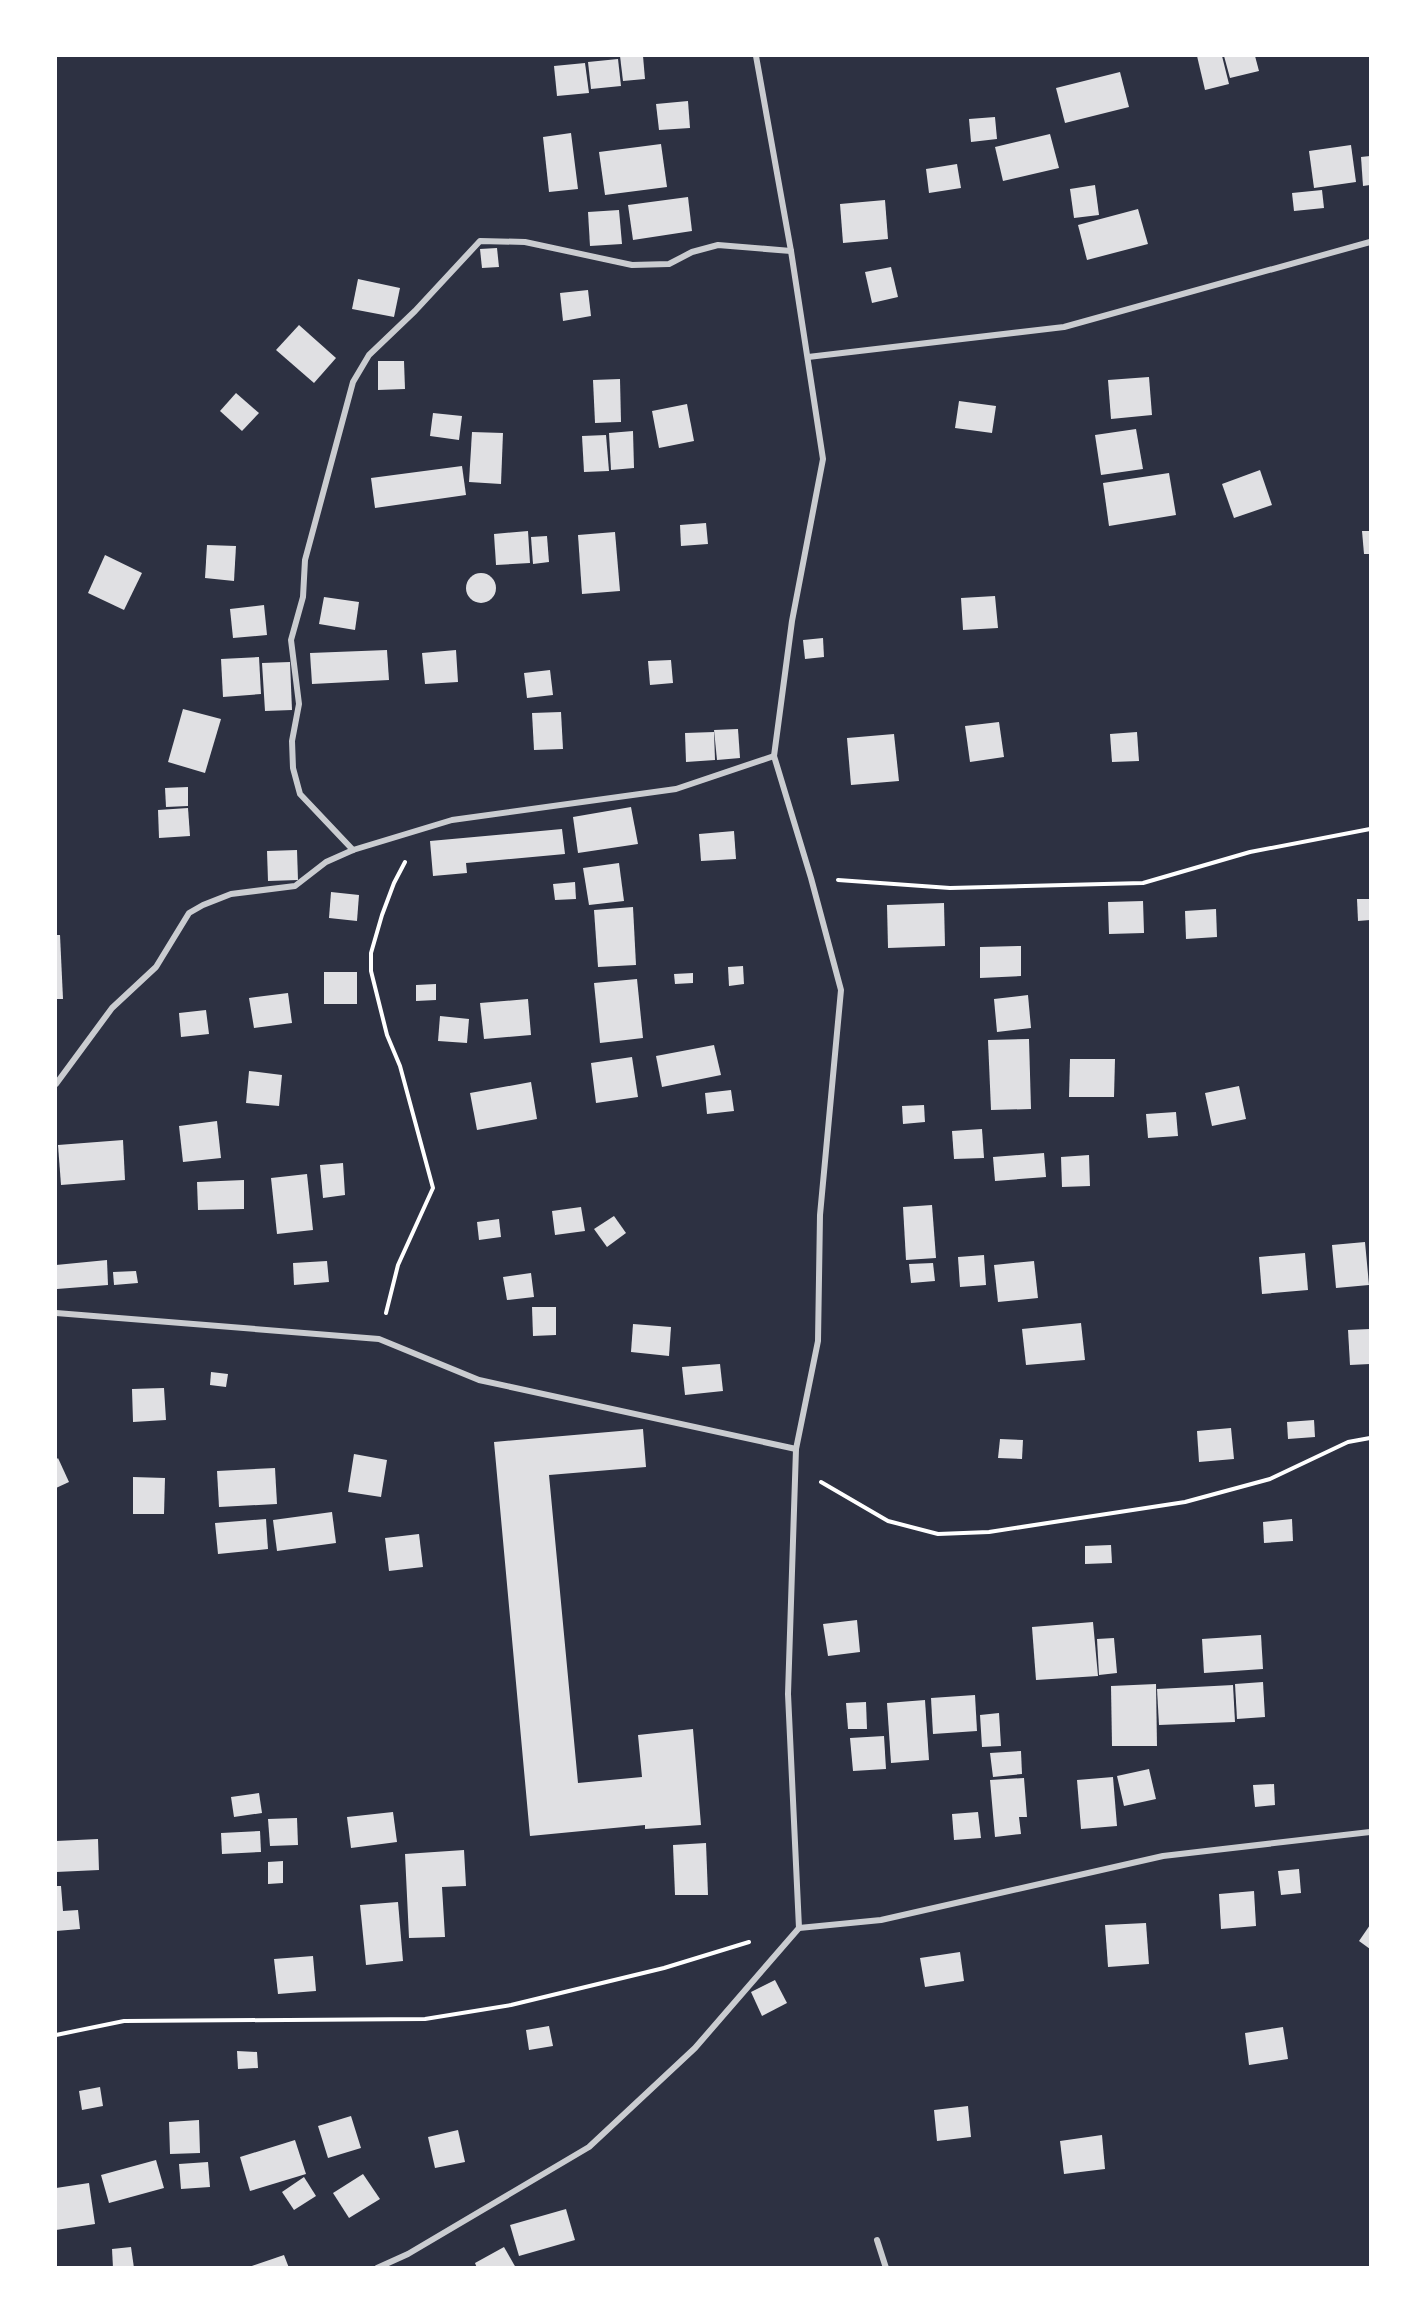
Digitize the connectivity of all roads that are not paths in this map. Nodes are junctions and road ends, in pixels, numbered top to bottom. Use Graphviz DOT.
graph roads {
  1 [pos="756,56"];
  2 [pos="1371,242"];
  3 [pos="792,251"];
  4 [pos="808,357"];
  5 [pos="774,756"];
  6 [pos="353,850"];
  7 [pos="56,1084"];
  8 [pos="56,1313"];
  9 [pos="796,1449"];
  10 [pos="1371,1832"];
  11 [pos="799,1928"];
  12 [pos="877,2240"];
  13 [pos="377,2268"];
  14 [pos="886,2268"];
  1 -- 3 [label="street"];
  2 -- 4 [label="street"];
  3 -- 4 [label="street"];
  3 -- 6 [label="street"];
  4 -- 5 [label="street"];
  5 -- 6 [label="street"];
  5 -- 9 [label="street"];
  6 -- 7 [label="street"];
  8 -- 9 [label="street"];
  9 -- 11 [label="street"];
  10 -- 11 [label="street"];
  11 -- 13 [label="street"];
  12 -- 14 [label="street"];
}
